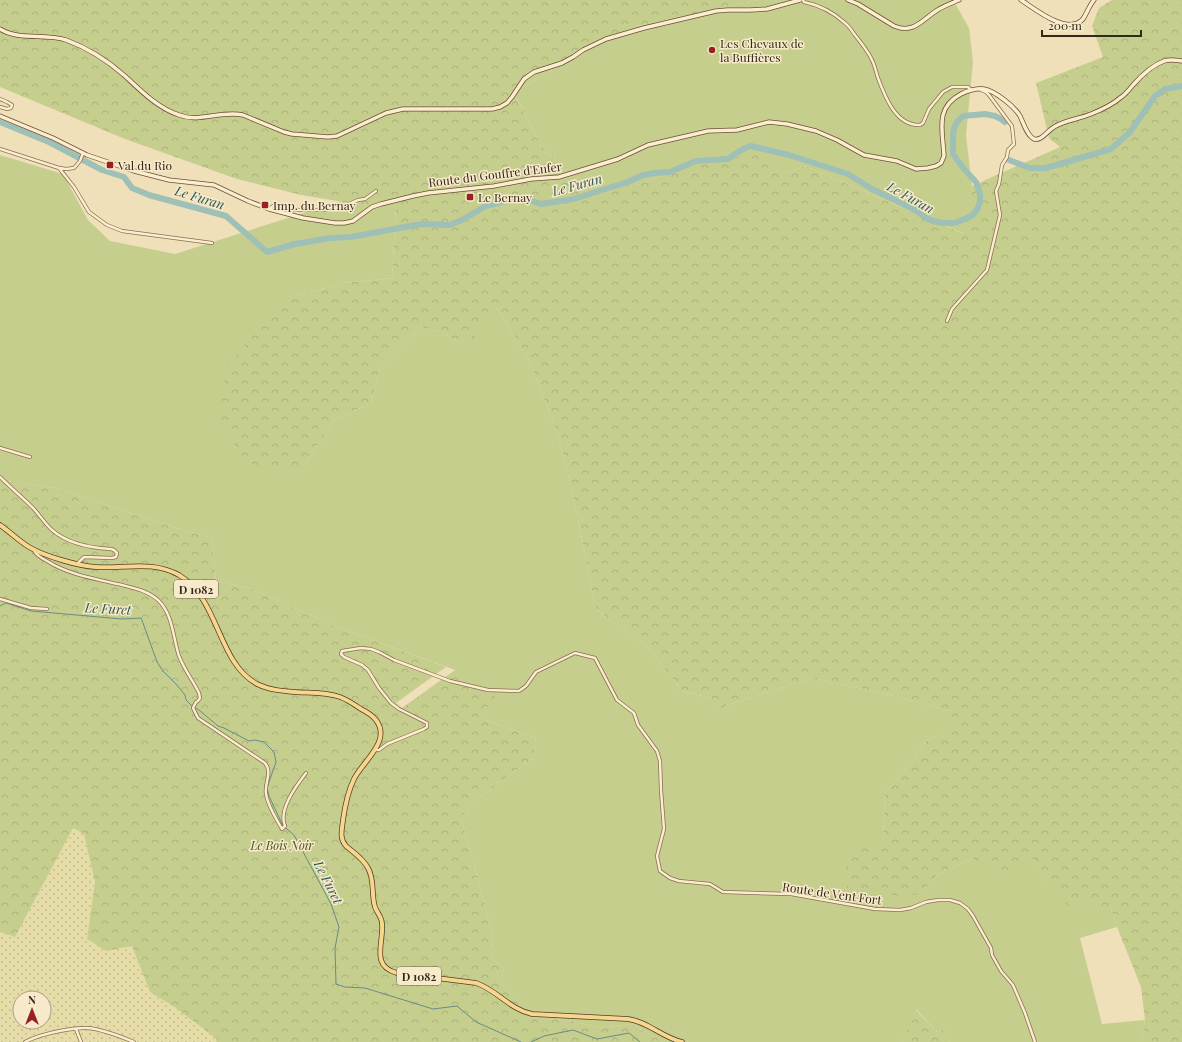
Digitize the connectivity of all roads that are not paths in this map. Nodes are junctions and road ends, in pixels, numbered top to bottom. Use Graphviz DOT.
graph roads {
  1 [pos="801,0"];
  2 [pos="848,0"];
  3 [pos="959,0"];
  4 [pos="1021,0"];
  5 [pos="1094,0"];
  6 [pos="0,28"];
  7 [pos="1182,61"];
  8 [pos="979,88"];
  9 [pos="972,90"];
  10 [pos="0,99"];
  11 [pos="0,107"];
  12 [pos="0,116"];
  13 [pos="0,149"];
  14 [pos="83,154"];
  15 [pos="60,168"];
  16 [pos="376,191"];
  17 [pos="269,209"];
  18 [pos="212,243"];
  19 [pos="947,321"];
  20 [pos="0,448"];
  21 [pos="30,457"];
  22 [pos="0,477"];
  23 [pos="0,525"];
  24 [pos="33,549"];
  25 [pos="78,564"];
  26 [pos="0,599"];
  27 [pos="47,609"];
  28 [pos="375,750"];
  29 [pos="306,773"];
  30 [pos="76,1029"];
  31 [pos="25,1042"];
  32 [pos="81,1042"];
  33 [pos="134,1042"];
  34 [pos="682,1042"];
  35 [pos="1035,1042"];
  1 -- 6 [label="street"];
  1 -- 9 [label="street"];
  2 -- 3 [label="street"];
  4 -- 5 [label="street"];
  7 -- 8 [label="street"];
  8 -- 9 [label="street, Route du Gouffre d'Enfer"];
  8 -- 19 [label="street"];
  9 -- 17 [label="street, Route du Gouffre d'Enfer"];
  10 -- 11 [label="street"];
  12 -- 14 [label="street"];
  13 -- 15 [label="street"];
  14 -- 15 [label="street"];
  14 -- 17 [label="street"];
  15 -- 18 [label="street"];
  16 -- 17 [label="street"];
  20 -- 21 [label="street"];
  22 -- 25 [label="street"];
  23 -- 24 [label="main road, D 1082"];
  24 -- 25 [label="main road, D 1082"];
  24 -- 29 [label="street"];
  25 -- 28 [label="main road, D 1082"];
  26 -- 27 [label="street"];
  28 -- 34 [label="main road, D 1082"];
  28 -- 35 [label="street, Route de Vent Fort"];
  30 -- 31 [label="street"];
  30 -- 32 [label="street"];
  30 -- 33 [label="street"];
}
